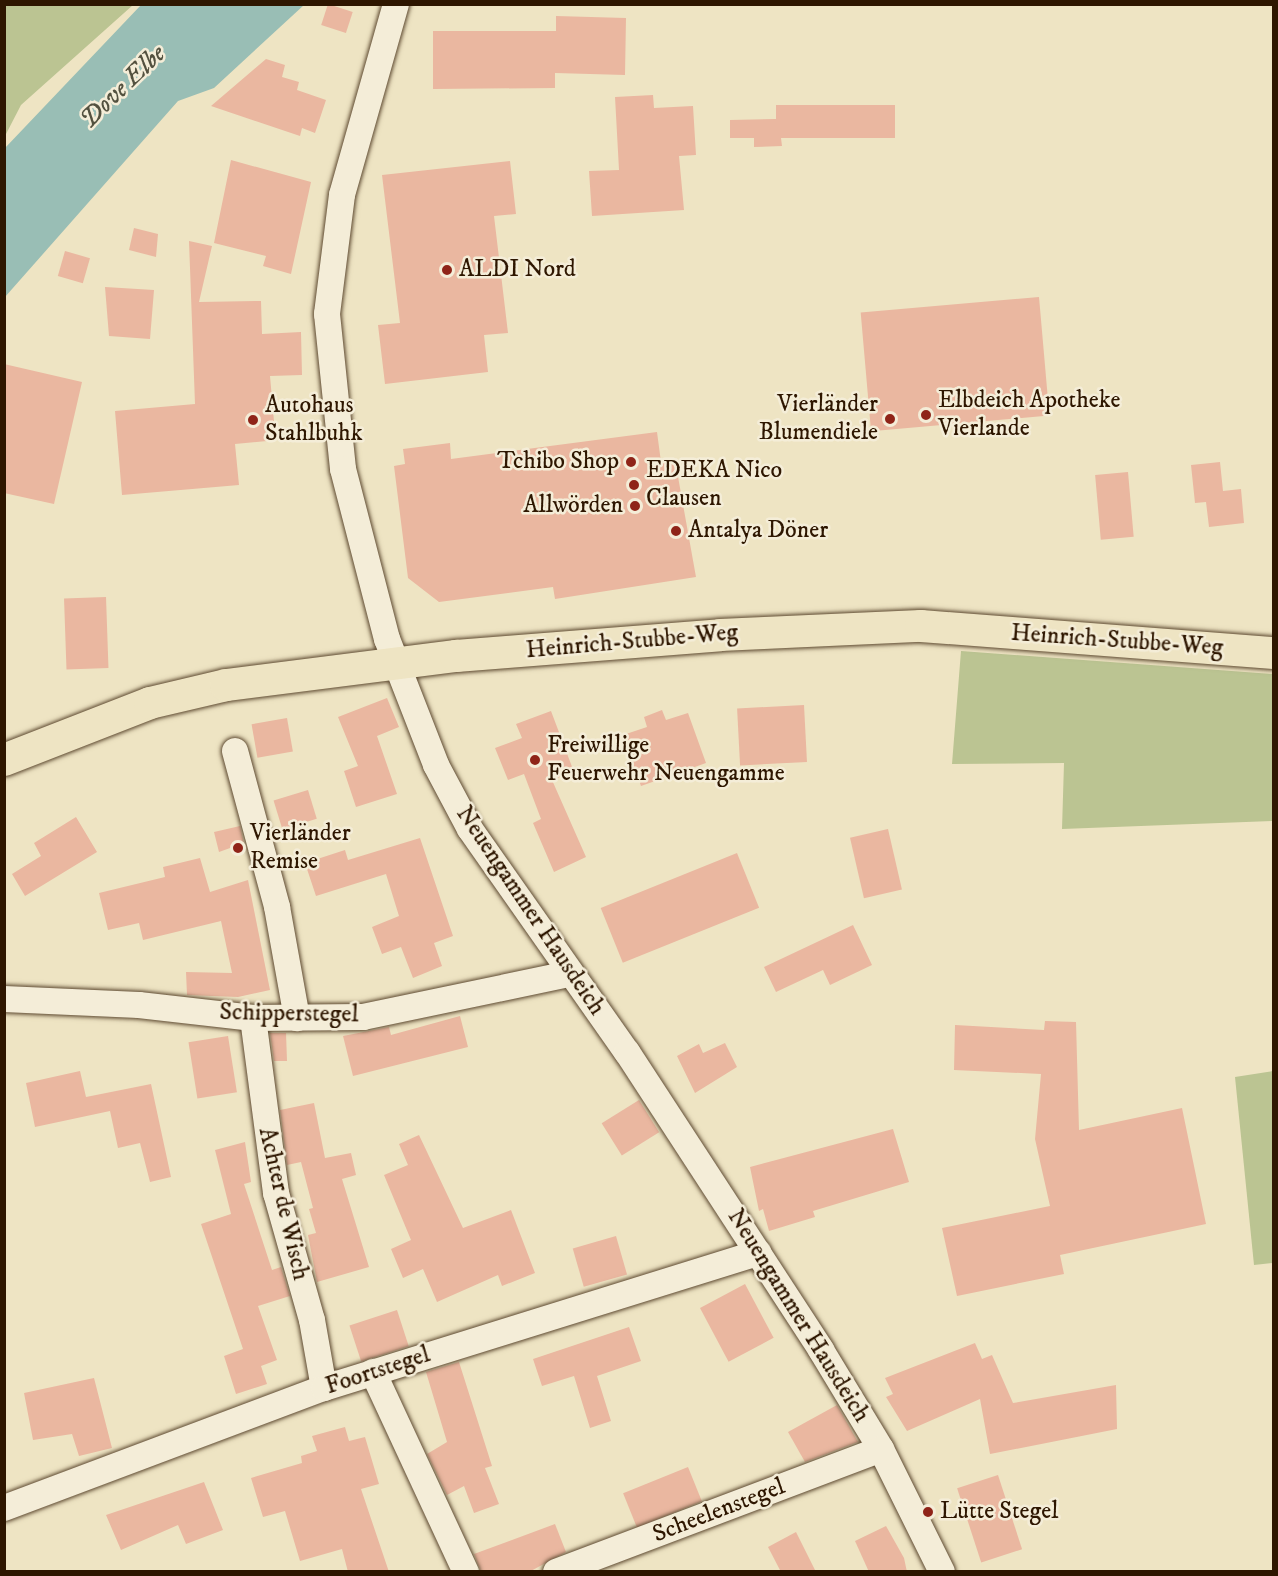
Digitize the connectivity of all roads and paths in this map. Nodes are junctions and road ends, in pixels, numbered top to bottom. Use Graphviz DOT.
graph roads {
  1 [pos="396,4"];
  2 [pos="1274,653"];
  3 [pos="395,662"];
  4 [pos="235,751"];
  5 [pos="4,760"];
  6 [pos="569,974"];
  7 [pos="4,999"];
  8 [pos="253,1018"];
  9 [pos="297,1018"];
  10 [pos="758,1253"];
  11 [pos="373,1372"];
  12 [pos="324,1388"];
  13 [pos="881,1449"];
  14 [pos="4,1508"];
  15 [pos="466,1572"];
  16 [pos="556,1572"];
  17 [pos="942,1572"];
  1 -- 3 [label="street, Neuengammer Hausdeich"];
  2 -- 3 [label="main road, Heinrich-Stubbe-Weg"];
  3 -- 5 [label="main road, Heinrich-Stubbe-Weg"];
  3 -- 6 [label="street, Neuengammer Hausdeich"];
  4 -- 9 [label="street"];
  6 -- 9 [label="street, Schipperstegel"];
  6 -- 10 [label="street, Neuengammer Hausdeich"];
  7 -- 8 [label="street, Schipperstegel"];
  8 -- 9 [label="street, Schipperstegel"];
  8 -- 12 [label="street, Achter de Wisch"];
  10 -- 11 [label="street, Foortstegel"];
  10 -- 13 [label="street, Neuengammer Hausdeich"];
  11 -- 12 [label="street, Foortstegel"];
  11 -- 15 [label="street"];
  12 -- 14 [label="street, Foortstegel"];
  13 -- 16 [label="street, Scheelenstegel"];
  13 -- 17 [label="street, Neuengammer Hausdeich"];
}
